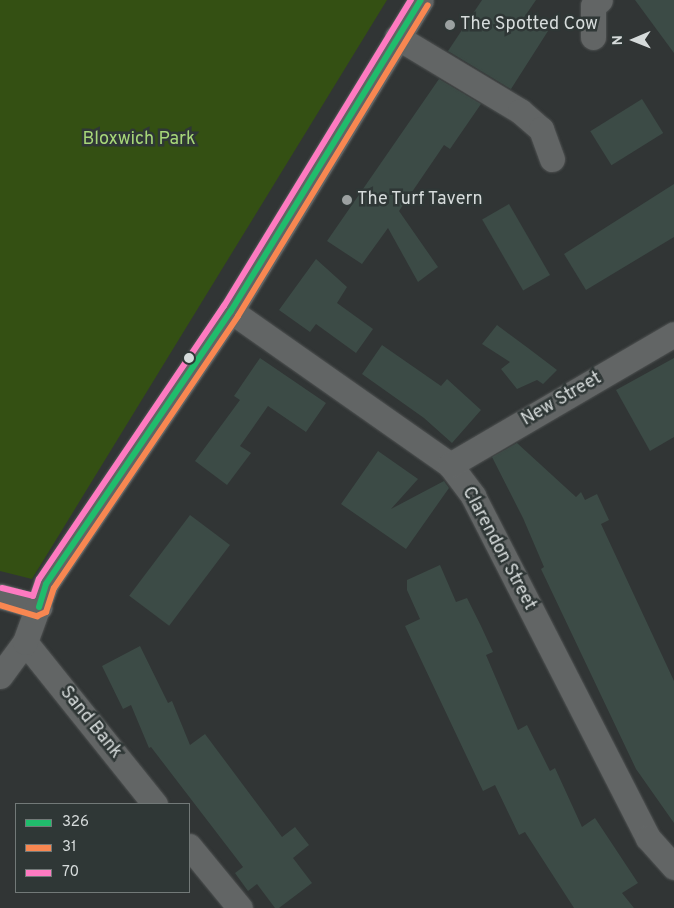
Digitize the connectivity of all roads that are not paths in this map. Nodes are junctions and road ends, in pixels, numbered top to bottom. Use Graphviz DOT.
graph roads {
  1 [pos="421,0"];
  2 [pos="592,2"];
  3 [pos="397,37"];
  4 [pos="593,37"];
  5 [pos="552,159"];
  6 [pos="231,311"];
  7 [pos="674,334"];
  8 [pos="450,465"];
  9 [pos="0,596"];
  10 [pos="39,608"];
  11 [pos="26,642"];
  12 [pos="0,676"];
  13 [pos="154,803"];
  14 [pos="190,847"];
  15 [pos="674,867"];
  16 [pos="240,908"];
  1 -- 3 [label="street"];
  2 -- 4 [label="street"];
  3 -- 5 [label="street"];
  3 -- 6 [label="street"];
  6 -- 8 [label="street, Clarendon Street"];
  6 -- 10 [label="street"];
  7 -- 8 [label="street, New Street"];
  8 -- 15 [label="street, Clarendon Street"];
  9 -- 10 [label="street"];
  10 -- 11 [label="street"];
  11 -- 12 [label="street"];
  11 -- 13 [label="street, Sand Bank"];
  14 -- 16 [label="street"];
}
